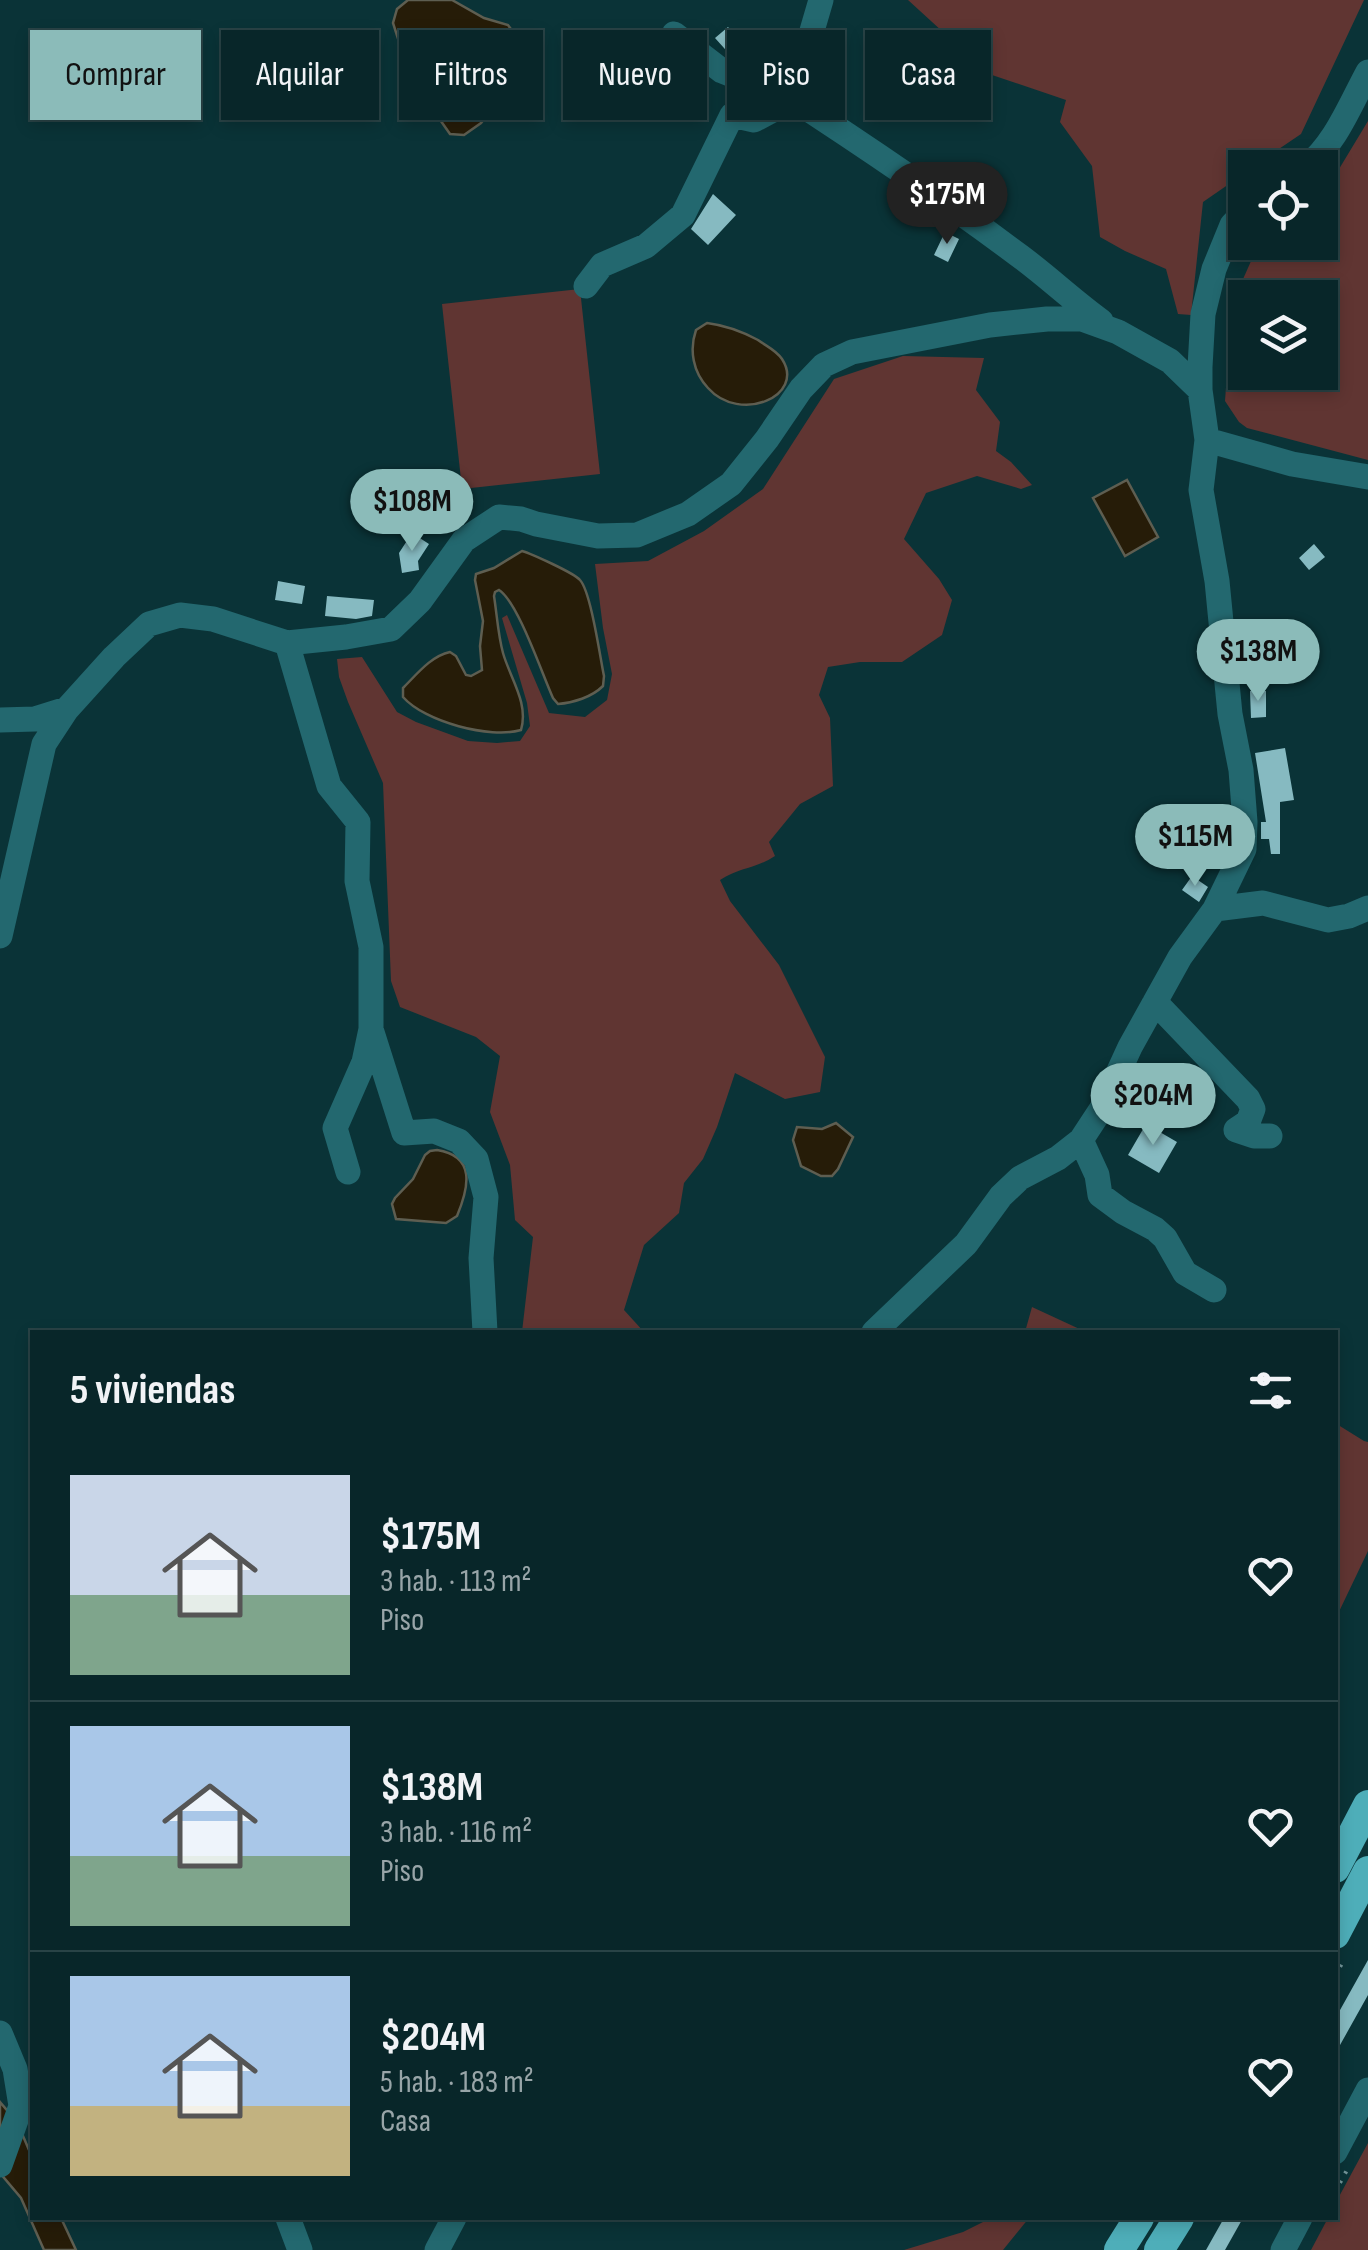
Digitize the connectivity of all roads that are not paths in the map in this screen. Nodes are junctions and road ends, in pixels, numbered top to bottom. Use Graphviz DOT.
graph roads {
  1 [pos="822,0"];
  2 [pos="813,30"];
  3 [pos="1368,72"];
  4 [pos="730,120"];
  5 [pos="825,120"];
  6 [pos="1323,150"];
  7 [pos="1228,236"];
  8 [pos="586,286"];
  9 [pos="1118,332"];
  10 [pos="1200,390"];
  11 [pos="1207,440"];
  12 [pos="1368,477"];
  13 [pos="288,642"];
  14 [pos="67,709"];
  15 [pos="0,720"];
  16 [pos="1368,908"];
  17 [pos="1214,909"];
  18 [pos="0,936"];
  19 [pos="1155,1002"];
  20 [pos="371,1030"];
  21 [pos="1270,1136"];
  22 [pos="1081,1140"];
  23 [pos="348,1172"];
  24 [pos="1214,1290"];
  25 [pos="484,1330"];
  26 [pos="876,1330"];
  27 [pos="1368,1806"];
  28 [pos="1338,1862"];
  29 [pos="1368,1871"];
  30 [pos="1338,1928"];
  31 [pos="0,2033"];
  32 [pos="1368,2090"];
  33 [pos="1338,2146"];
  34 [pos="0,2165"];
  35 [pos="289,2220"];
  36 [pos="1139,2220"];
  37 [pos="1178,2220"];
  38 [pos="1299,2220"];
  39 [pos="300,2250"];
  40 [pos="1120,2250"];
  41 [pos="1159,2250"];
  42 [pos="1283,2250"];
  1 -- 2 [label="street"];
  3 -- 6 [label="street"];
  4 -- 8 [label="street"];
  5 -- 9 [label="street"];
  7 -- 10 [label="street"];
  9 -- 10 [label="street"];
  9 -- 13 [label="street"];
  10 -- 11 [label="street"];
  11 -- 12 [label="street"];
  11 -- 17 [label="street"];
  13 -- 14 [label="street"];
  13 -- 20 [label="street"];
  14 -- 15 [label="street"];
  14 -- 18 [label="street"];
  16 -- 17 [label="street"];
  17 -- 19 [label="street"];
  19 -- 21 [label="street"];
  19 -- 22 [label="street"];
  20 -- 23 [label="street"];
  20 -- 25 [label="street"];
  22 -- 24 [label="street"];
  22 -- 26 [label="street"];
  27 -- 28 [label="highway"];
  29 -- 30 [label="highway"];
  31 -- 34 [label="street"];
  32 -- 33 [label="street"];
  35 -- 39 [label="street"];
  36 -- 40 [label="highway"];
  37 -- 41 [label="highway"];
  38 -- 42 [label="street"];
}
